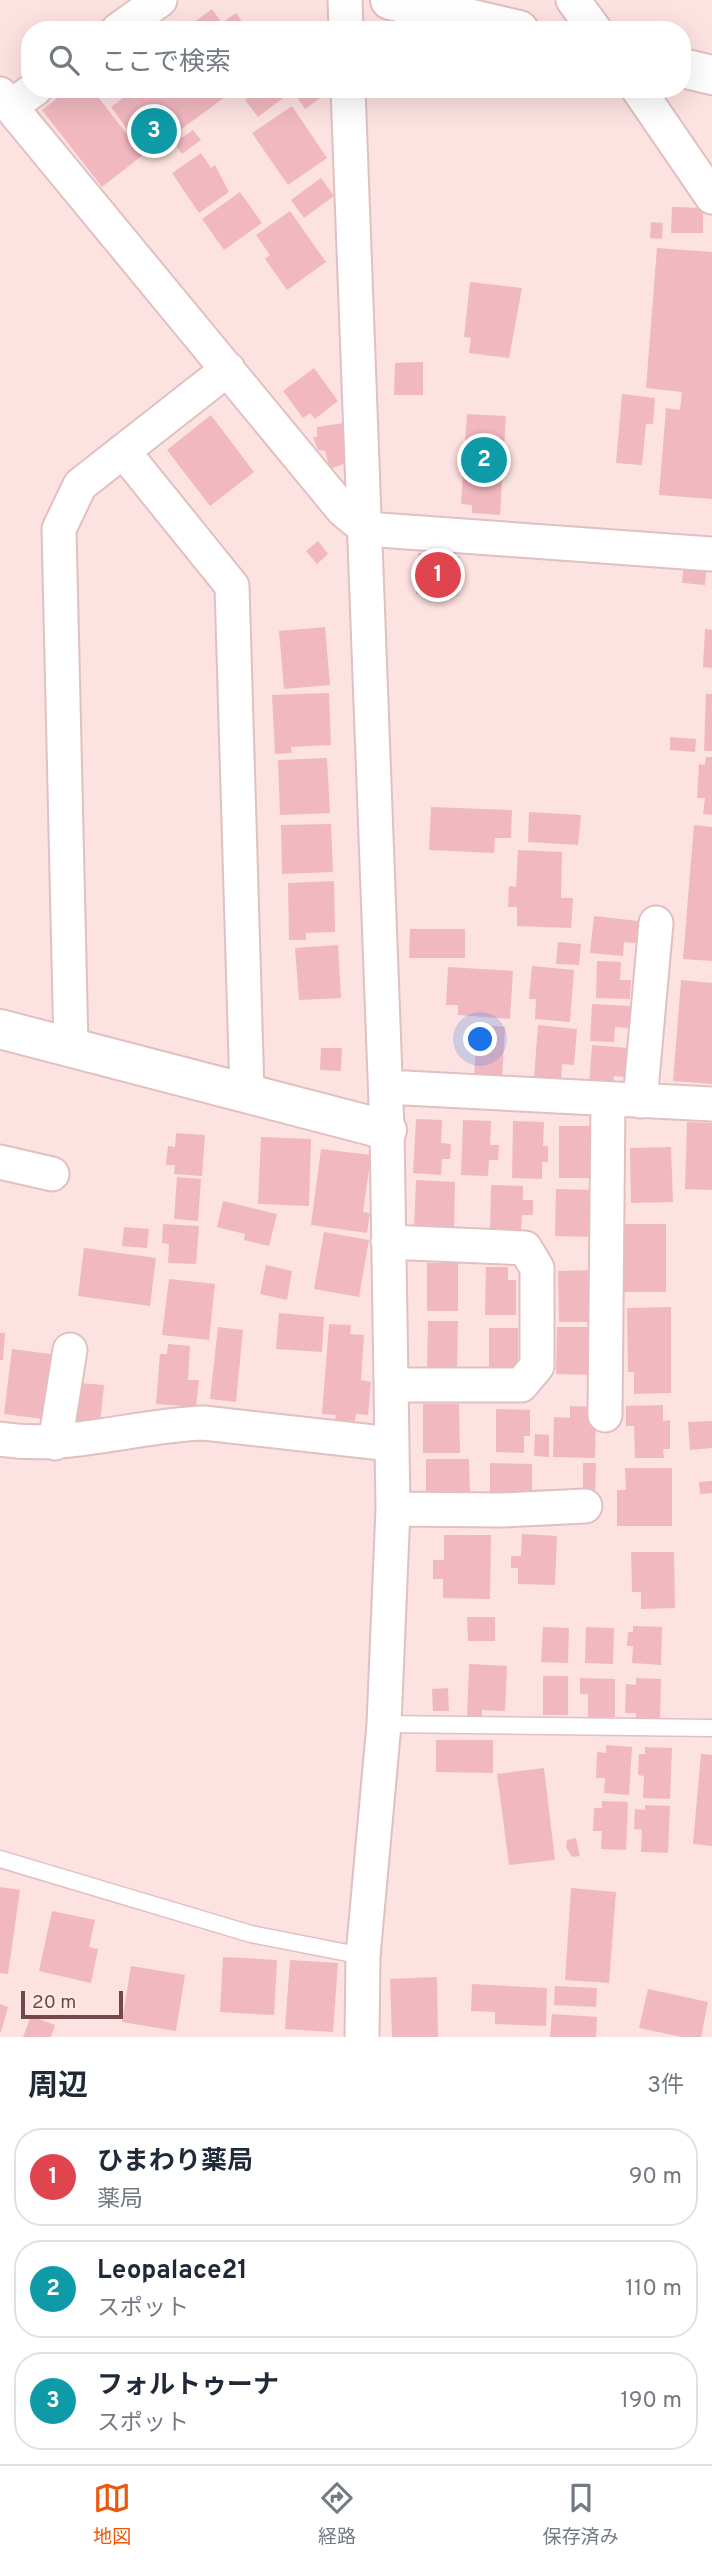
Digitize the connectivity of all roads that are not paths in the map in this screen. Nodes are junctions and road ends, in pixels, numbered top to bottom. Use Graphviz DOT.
graph roads {
  1 [pos="160,0"];
  2 [pos="345,0"];
  3 [pos="390,0"];
  4 [pos="573,0"];
  5 [pos="131,21"];
  6 [pos="346,21"];
  7 [pos="480,21"];
  8 [pos="588,21"];
  9 [pos="691,70"];
  10 [pos="712,75"];
  11 [pos="15,97"];
  12 [pos="348,98"];
  13 [pos="644,98"];
  14 [pos="712,197"];
  15 [pos="228,369"];
  16 [pos="123,451"];
  17 [pos="366,529"];
  18 [pos="712,554"];
  19 [pos="656,923"];
  20 [pos="0,1028"];
  21 [pos="71,1047"];
  22 [pos="386,1087"];
  23 [pos="247,1092"];
  24 [pos="624,1100"];
  25 [pos="712,1104"];
  26 [pos="387,1130"];
  27 [pos="0,1162"];
  28 [pos="52,1174"];
  29 [pos="388,1242"];
  30 [pos="70,1350"];
  31 [pos="392,1385"];
  32 [pos="605,1415"];
  33 [pos="0,1439"];
  34 [pos="55,1443"];
  35 [pos="391,1444"];
  36 [pos="585,1506"];
  37 [pos="393,1509"];
  38 [pos="384,1724"];
  39 [pos="712,1728"];
  40 [pos="0,1859"];
  41 [pos="362,1956"];
  42 [pos="362,2037"];
  1 -- 5 [label="street"];
  2 -- 6 [label="street"];
  3 -- 7 [label="street"];
  4 -- 8 [label="street"];
  9 -- 10 [label="street"];
  11 -- 15 [label="street"];
  12 -- 17 [label="street"];
  13 -- 14 [label="street"];
  15 -- 16 [label="street"];
  15 -- 17 [label="street"];
  16 -- 21 [label="street"];
  16 -- 23 [label="street"];
  17 -- 18 [label="street"];
  17 -- 22 [label="street"];
  19 -- 24 [label="street"];
  20 -- 21 [label="street"];
  21 -- 23 [label="street"];
  22 -- 24 [label="street"];
  22 -- 26 [label="street"];
  23 -- 26 [label="street"];
  24 -- 25 [label="street"];
  24 -- 32 [label="street"];
  26 -- 29 [label="street"];
  27 -- 28 [label="street"];
  29 -- 31 [label="street"];
  29 -- 31 [label="street"];
  30 -- 34 [label="street"];
  31 -- 35 [label="street"];
  33 -- 34 [label="street"];
  34 -- 35 [label="street"];
  35 -- 37 [label="street"];
  36 -- 37 [label="street"];
  37 -- 38 [label="street"];
  38 -- 39 [label="lane"];
  38 -- 41 [label="street"];
  40 -- 41 [label="lane"];
  41 -- 42 [label="street"];
}
